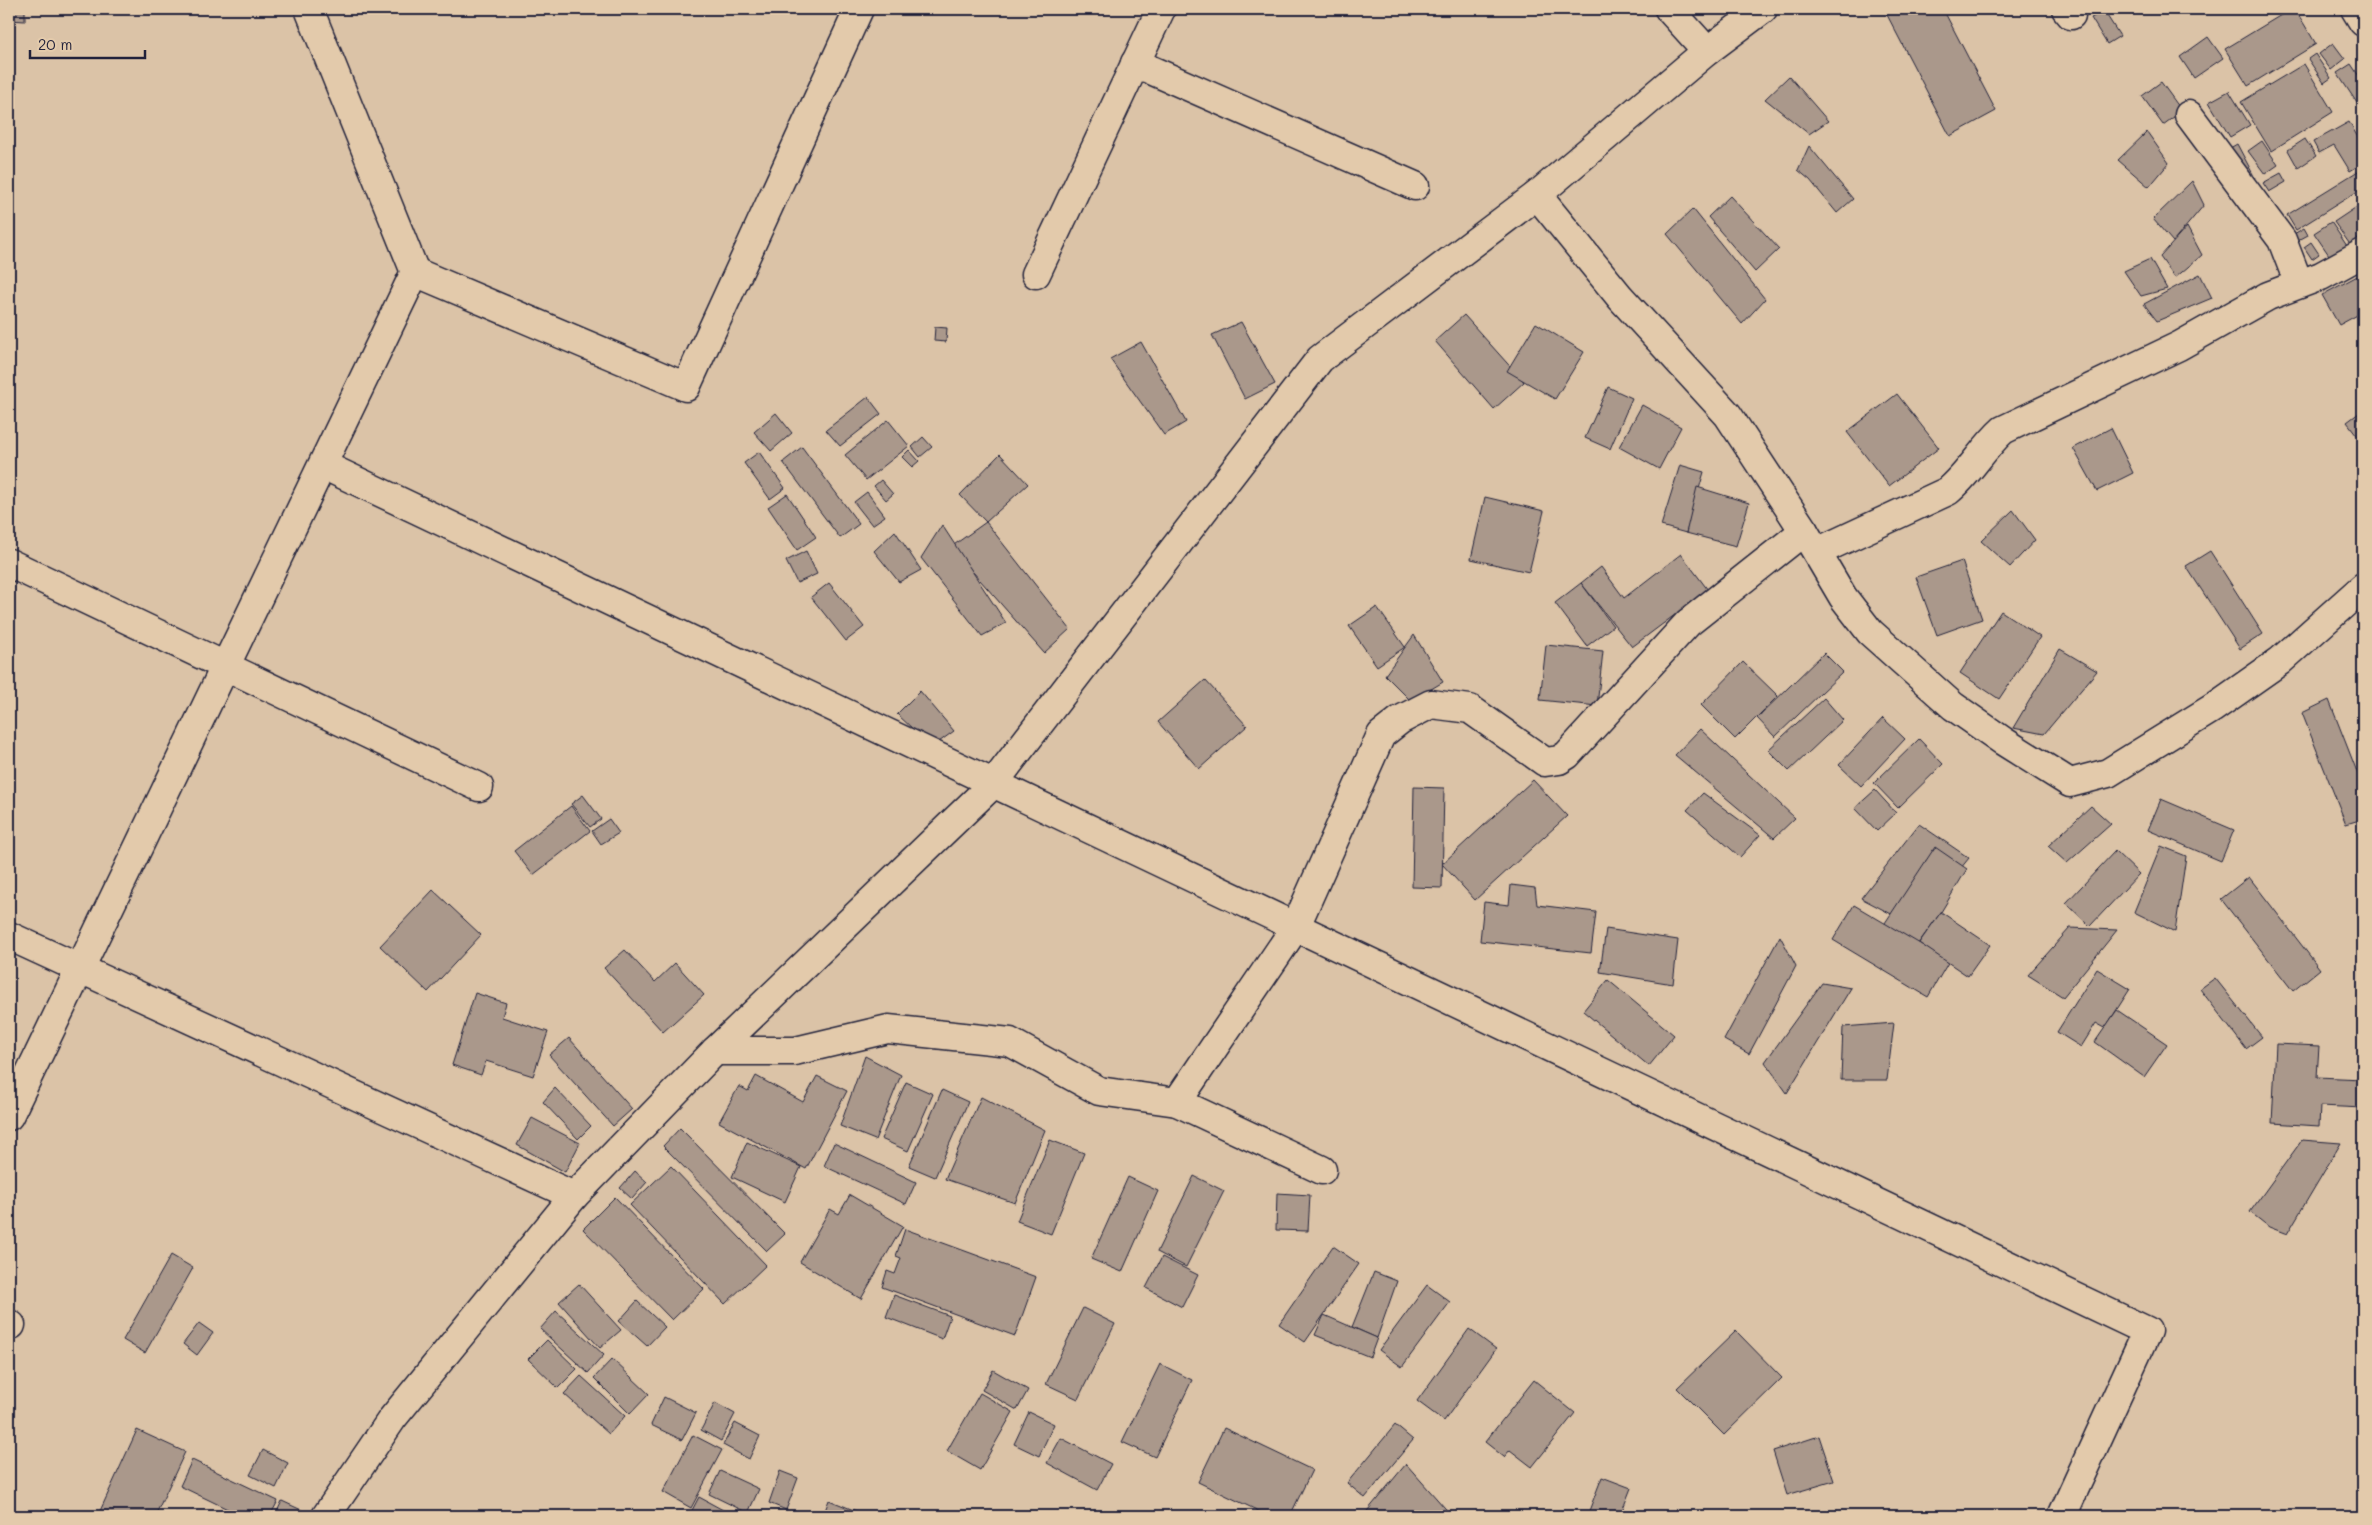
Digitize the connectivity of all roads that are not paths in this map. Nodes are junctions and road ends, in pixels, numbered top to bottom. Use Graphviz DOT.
graph roads {
  1 [pos="309,9"];
  2 [pos="859,9"];
  3 [pos="1161,9"];
  4 [pos="1669,9"];
  5 [pos="1686,9"];
  6 [pos="1763,9"];
  7 [pos="2355,9"];
  8 [pos="2363,22"];
  9 [pos="1707,51"];
  10 [pos="1135,63"];
  11 [pos="2189,115"];
  12 [pos="1415,186"];
  13 [pos="1537,195"];
  14 [pos="2363,254"];
  15 [pos="415,272"];
  16 [pos="1036,274"];
  17 [pos="2299,284"];
  18 [pos="323,465"];
  19 [pos="1810,541"];
  20 [pos="9,563"];
  21 [pos="2363,587"];
  22 [pos="225,667"];
  23 [pos="993,784"];
  24 [pos="479,787"];
  25 [pos="1295,928"];
  26 [pos="9,936"];
  27 [pos="79,968"];
  28 [pos="715,1051"];
  29 [pos="1177,1102"];
  30 [pos="9,1116"];
  31 [pos="1322,1170"];
  32 [pos="574,1196"];
  33 [pos="326,1516"];
  34 [pos="2062,1516"];
  1 -- 15 [label="street"];
  2 -- 15 [label="street"];
  3 -- 10 [label="street"];
  4 -- 9 [label="street"];
  5 -- 9 [label="street"];
  6 -- 9 [label="street"];
  7 -- 8 [label="street"];
  9 -- 13 [label="street"];
  10 -- 12 [label="street"];
  10 -- 16 [label="street"];
  11 -- 17 [label="street"];
  13 -- 19 [label="street"];
  13 -- 23 [label="street"];
  14 -- 17 [label="street"];
  15 -- 18 [label="street"];
  17 -- 19 [label="street"];
  18 -- 22 [label="street"];
  18 -- 23 [label="street"];
  19 -- 21 [label="street"];
  19 -- 25 [label="street"];
  20 -- 22 [label="street"];
  22 -- 24 [label="street"];
  22 -- 27 [label="street"];
  23 -- 25 [label="street"];
  23 -- 28 [label="street"];
  25 -- 29 [label="street"];
  25 -- 34 [label="street"];
  26 -- 27 [label="street"];
  27 -- 30 [label="street"];
  27 -- 32 [label="street"];
  28 -- 29 [label="street"];
  28 -- 32 [label="street"];
  29 -- 31 [label="street"];
  32 -- 33 [label="street"];
}
